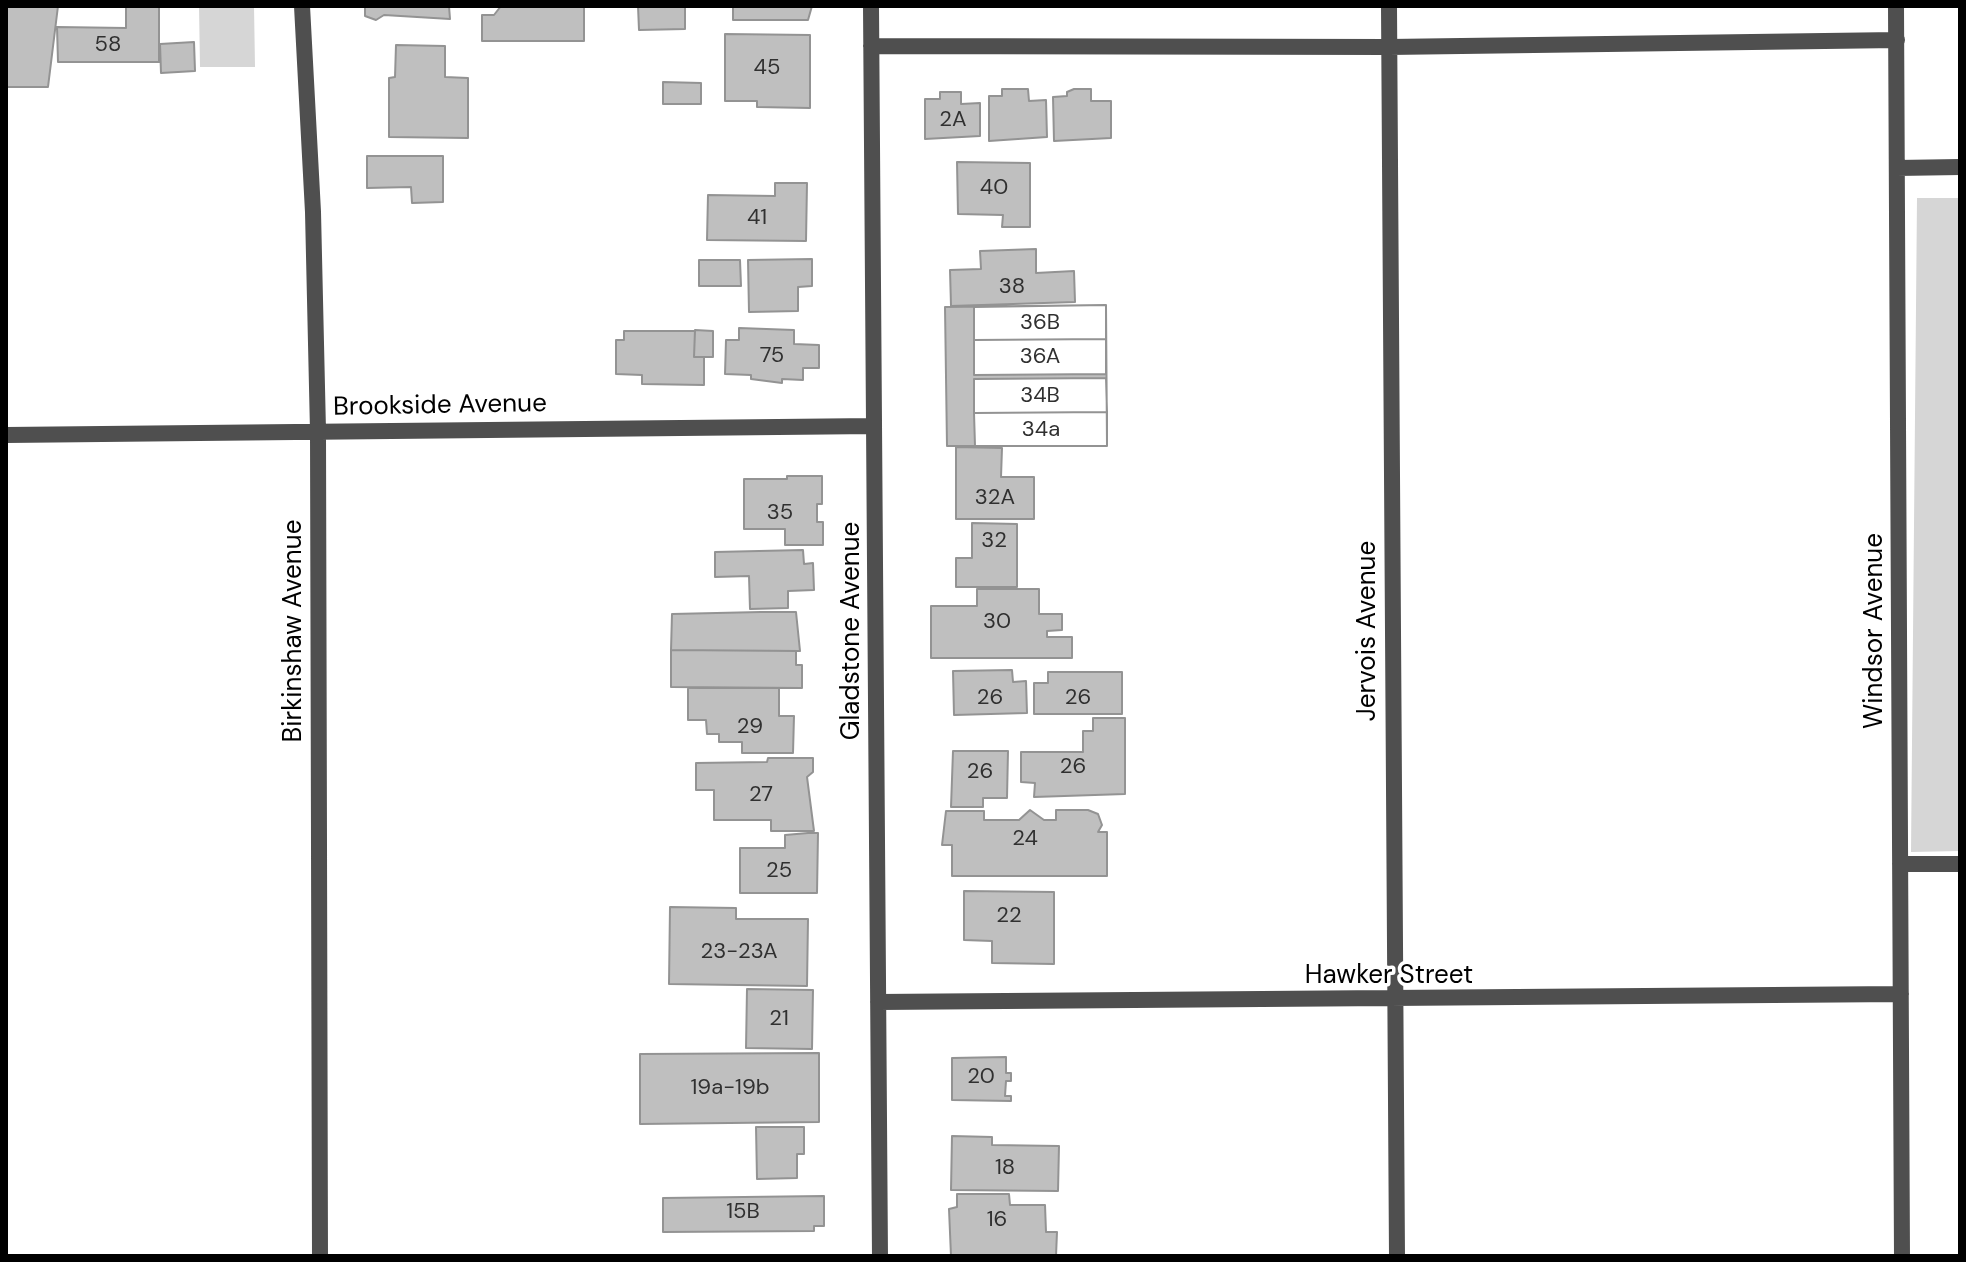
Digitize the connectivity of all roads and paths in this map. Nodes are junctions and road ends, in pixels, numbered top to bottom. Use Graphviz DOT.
graph roads {
  1 [pos="302,6"];
  2 [pos="871,6"];
  3 [pos="1389,6"];
  4 [pos="1896,6"];
  5 [pos="1897,40"];
  6 [pos="871,46"];
  7 [pos="1389,47"];
  8 [pos="1960,167"];
  9 [pos="1897,168"];
  10 [pos="874,426"];
  11 [pos="318,431"];
  12 [pos="6,435"];
  13 [pos="1900,864"];
  14 [pos="1960,864"];
  15 [pos="1901,994"];
  16 [pos="1394,1000"];
  17 [pos="878,1002"];
  18 [pos="320,1256"];
  19 [pos="880,1256"];
  20 [pos="1397,1256"];
  21 [pos="1902,1256"];
  1 -- 11 [label="street, Birkinshaw Avenue"];
  2 -- 6 [label="street, Gladstone Avenue"];
  3 -- 7 [label="street, Jervois Avenue"];
  4 -- 5 [label="street, Windsor Avenue"];
  5 -- 7 [label="street"];
  5 -- 9 [label="street, Windsor Avenue"];
  6 -- 7 [label="street"];
  6 -- 10 [label="street, Gladstone Avenue"];
  7 -- 16 [label="street, Jervois Avenue"];
  8 -- 9 [label="street"];
  9 -- 13 [label="street, Windsor Avenue"];
  10 -- 11 [label="street, Brookside Avenue"];
  10 -- 17 [label="street, Gladstone Avenue"];
  11 -- 12 [label="street, Brookside Avenue"];
  11 -- 18 [label="street, Birkinshaw Avenue"];
  13 -- 14 [label="street"];
  13 -- 15 [label="street, Windsor Avenue"];
  15 -- 16 [label="street, Hawker Street"];
  15 -- 21 [label="street, Windsor Avenue"];
  16 -- 17 [label="street, Hawker Street"];
  16 -- 20 [label="street, Jervois Avenue"];
  17 -- 19 [label="street, Gladstone Avenue"];
}
